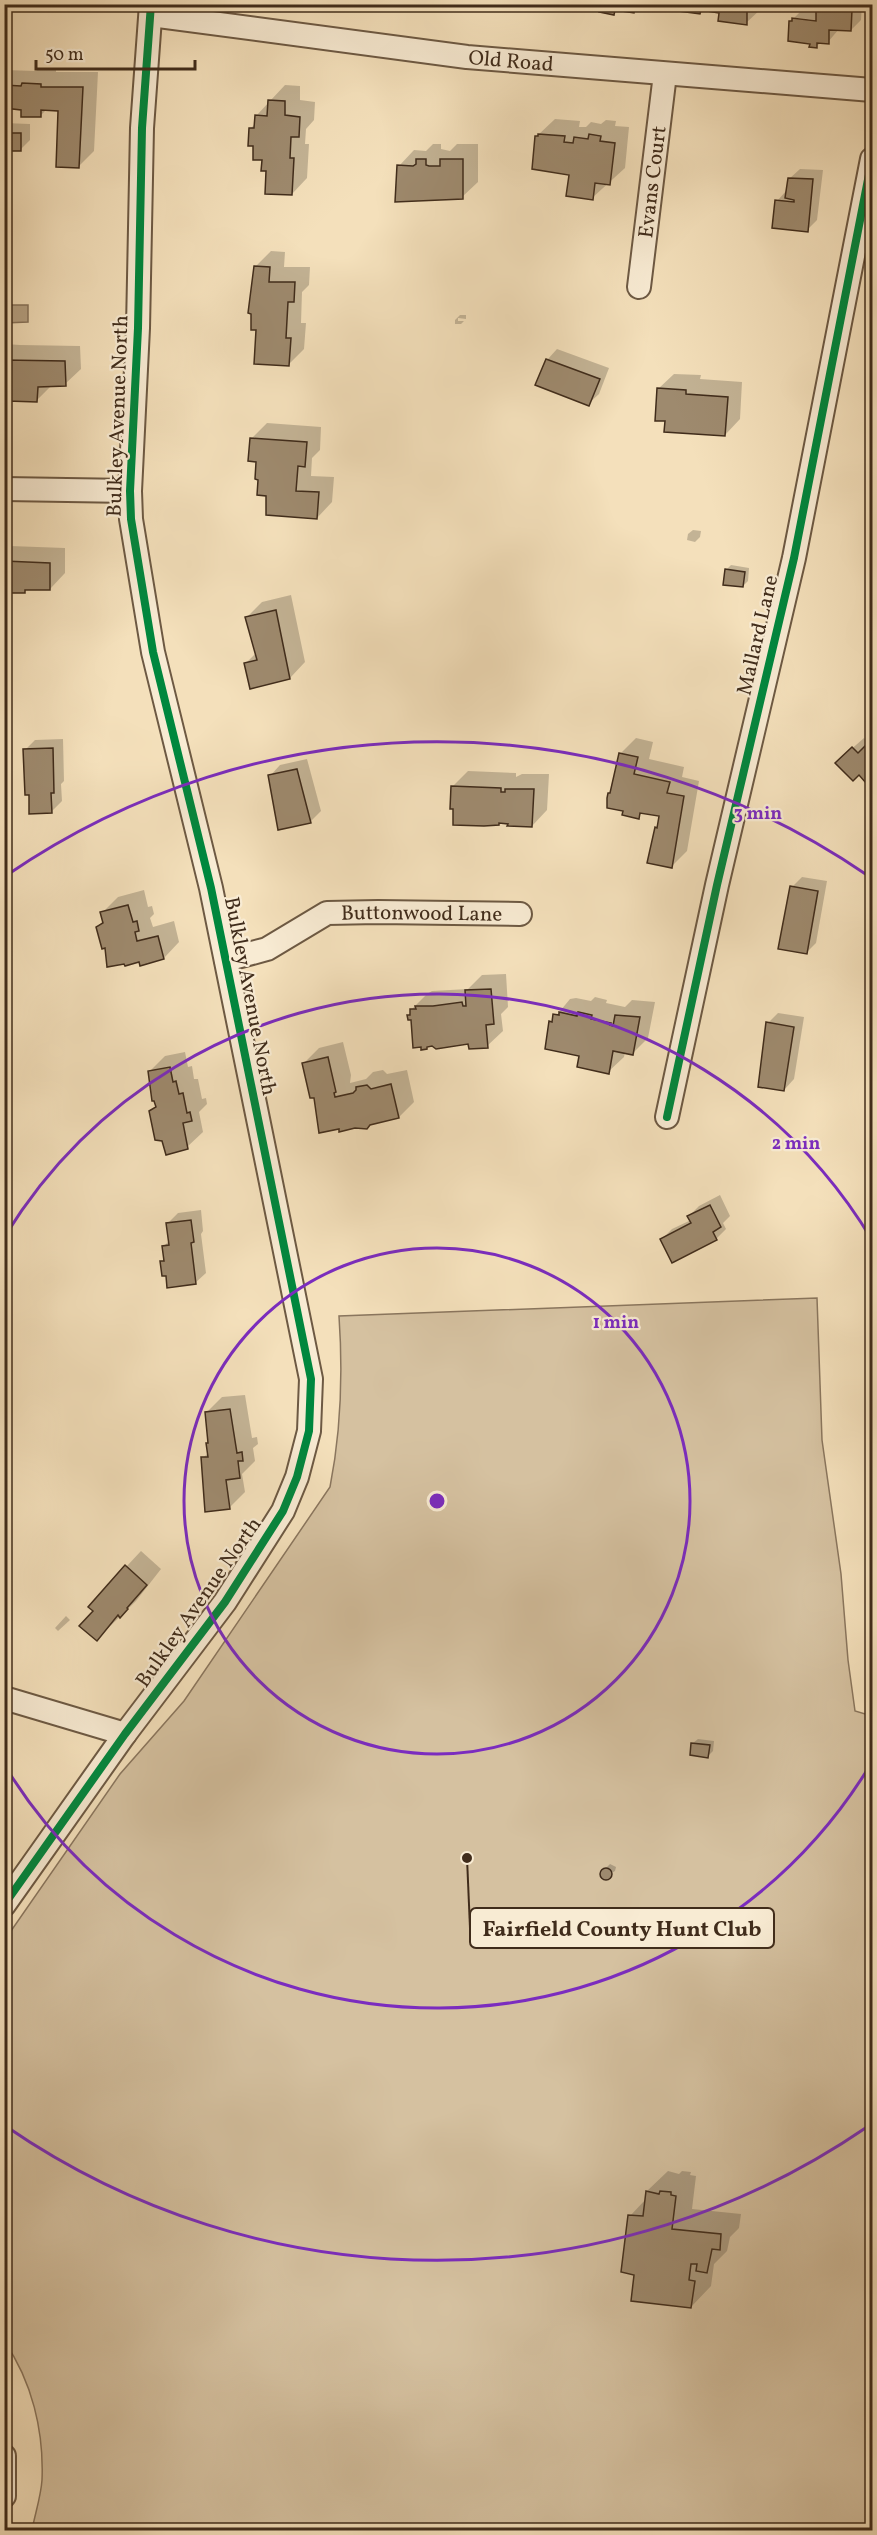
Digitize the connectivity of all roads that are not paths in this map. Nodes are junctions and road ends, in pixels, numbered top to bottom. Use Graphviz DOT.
graph roads {
  1 [pos="151,10"];
  2 [pos="665,74"];
  3 [pos="873,90"];
  4 [pos="873,159"];
  5 [pos="639,287"];
  6 [pos="4,489"];
  7 [pos="130,491"];
  8 [pos="520,914"];
  9 [pos="226,960"];
  10 [pos="667,1117"];
  11 [pos="4,1698"];
  12 [pos="125,1734"];
  13 [pos="4,1905"];
  14 [pos="4,2456"];
  15 [pos="4,2496"];
  1 -- 2 [label="street, Old Road"];
  1 -- 7 [label="street, Bulkley Avenue North"];
  2 -- 3 [label="street, Old Road"];
  2 -- 5 [label="street, Evans Court"];
  4 -- 10 [label="street, Mallard Lane"];
  6 -- 7 [label="street"];
  7 -- 9 [label="street, Bulkley Avenue North"];
  8 -- 9 [label="street, Buttonwood Lane"];
  9 -- 12 [label="street, Bulkley Avenue North"];
  11 -- 12 [label="street"];
  12 -- 13 [label="street, Bulkley Avenue North"];
  14 -- 15 [label="street"];
}
